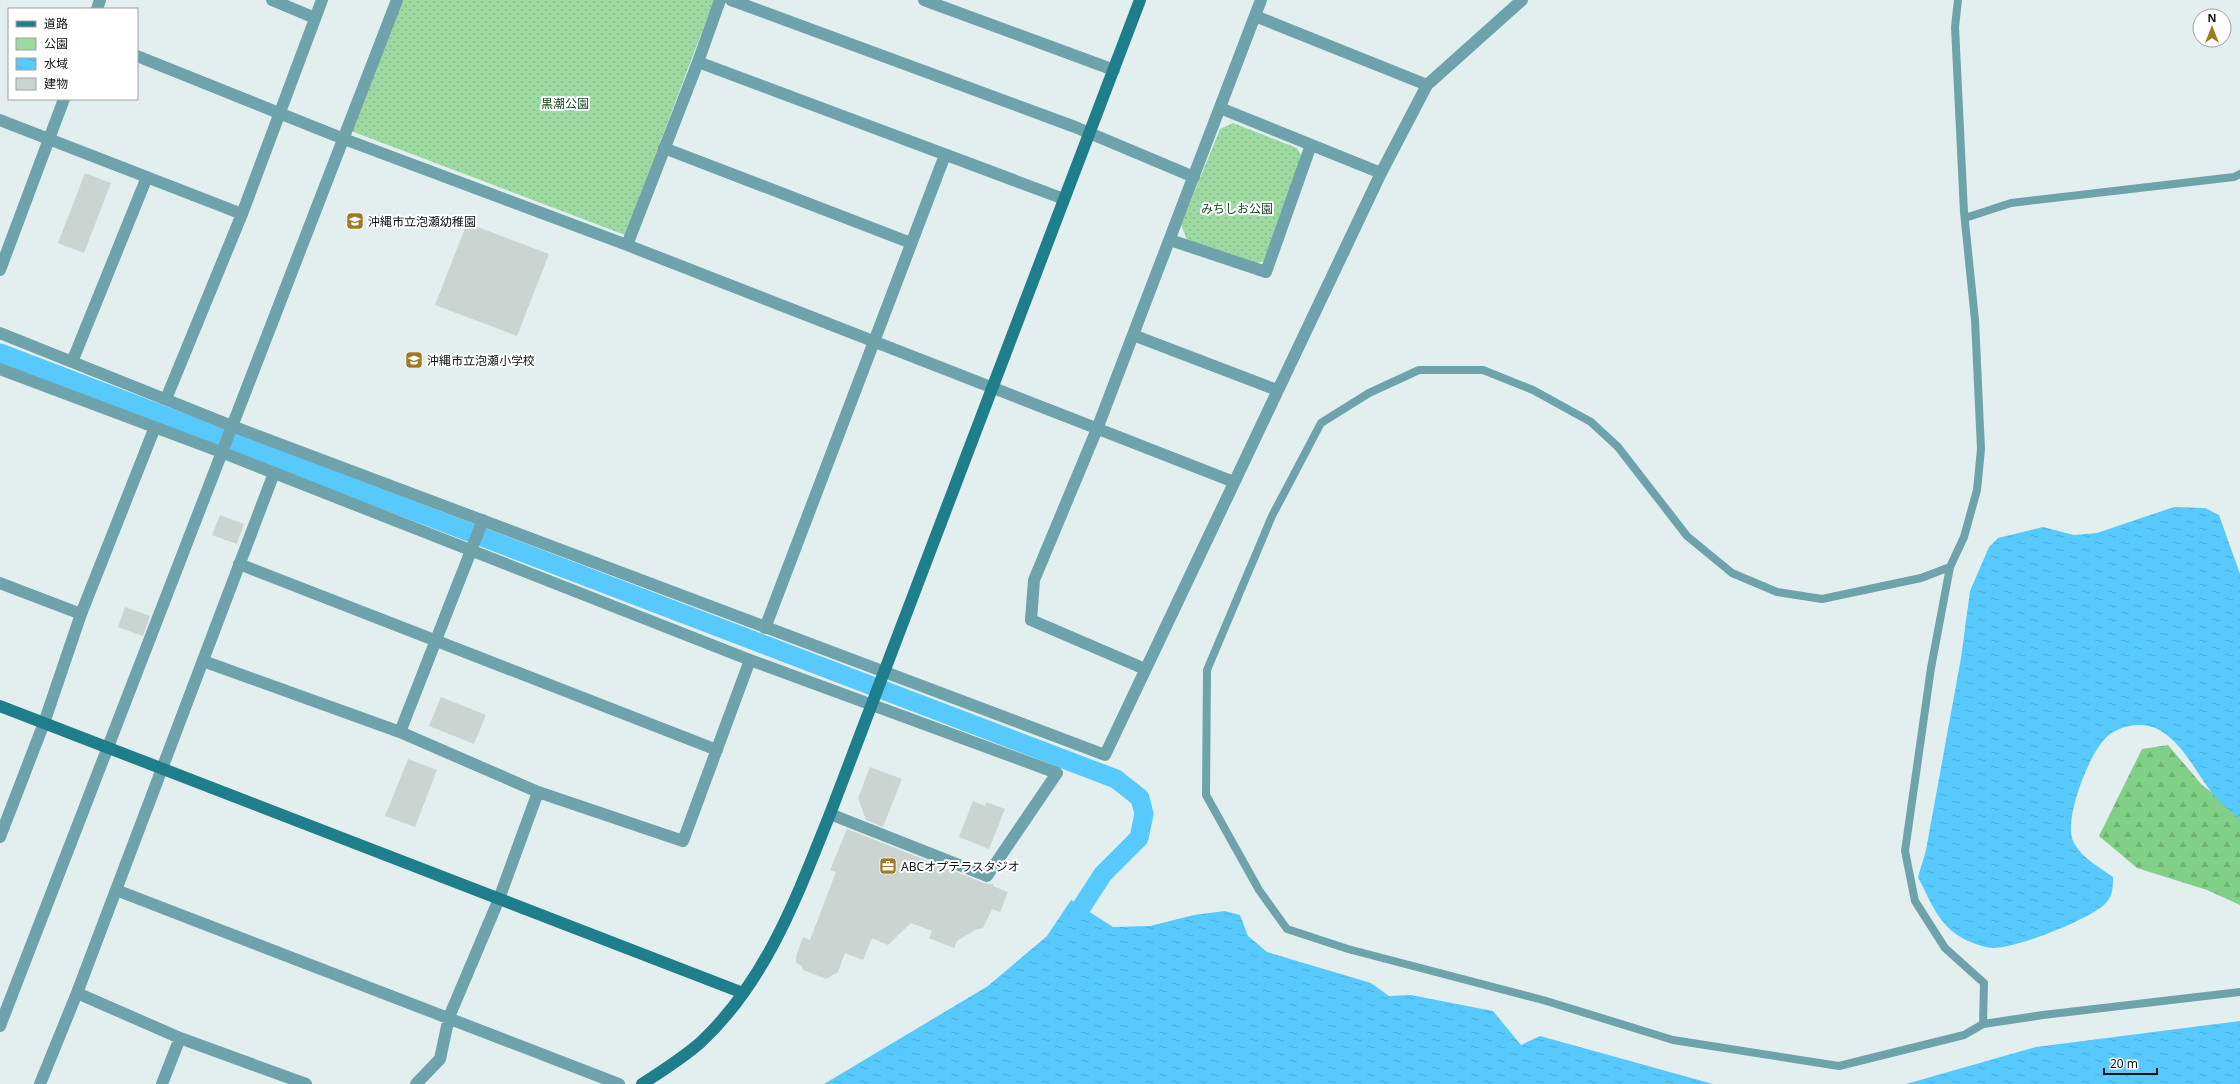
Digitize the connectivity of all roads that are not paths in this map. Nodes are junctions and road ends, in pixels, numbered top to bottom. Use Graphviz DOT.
graph roads {
  1 [pos="272,0"];
  2 [pos="322,0"];
  3 [pos="397,0"];
  4 [pos="720,0"];
  5 [pos="731,0"];
  6 [pos="924,0"];
  7 [pos="1140,0"];
  8 [pos="1261,0"];
  9 [pos="1958,0"];
  10 [pos="1517,1"];
  11 [pos="1255,16"];
  12 [pos="316,18"];
  13 [pos="138,56"];
  14 [pos="698,62"];
  15 [pos="1114,70"];
  16 [pos="1427,85"];
  17 [pos="64,100"];
  18 [pos="1220,108"];
  19 [pos="280,112"];
  20 [pos="0,120"];
  21 [pos="1090,132"];
  22 [pos="50,138"];
  23 [pos="344,139"];
  24 [pos="1311,145"];
  25 [pos="664,148"];
  26 [pos="945,155"];
  27 [pos="1381,173"];
  28 [pos="2238,176"];
  29 [pos="148,177"];
  30 [pos="1194,177"];
  31 [pos="1064,199"];
  32 [pos="242,214"];
  33 [pos="1965,218"];
  34 [pos="1170,240"];
  35 [pos="911,243"];
  36 [pos="627,245"];
  37 [pos="0,270"];
  38 [pos="0,333"];
  39 [pos="1133,335"];
  40 [pos="874,342"];
  41 [pos="72,362"];
  42 [pos="0,369"];
  43 [pos="992,388"];
  44 [pos="1277,390"];
  45 [pos="166,399"];
  46 [pos="232,426"];
  47 [pos="155,427"];
  48 [pos="1097,429"];
  49 [pos="221,452"];
  50 [pos="274,473"];
  51 [pos="1234,482"];
  52 [pos="483,520"];
  53 [pos="470,550"];
  54 [pos="239,564"];
  55 [pos="1950,568"];
  56 [pos="0,583"];
  57 [pos="81,614"];
  58 [pos="765,628"];
  59 [pos="435,640"];
  60 [pos="750,660"];
  61 [pos="203,661"];
  62 [pos="1145,670"];
  63 [pos="882,675"];
  64 [pos="873,700"];
  65 [pos="0,706"];
  66 [pos="44,723"];
  67 [pos="400,732"];
  68 [pos="108,748"];
  69 [pos="717,750"];
  70 [pos="162,769"];
  71 [pos="538,792"];
  72 [pos="830,814"];
  73 [pos="0,838"];
  74 [pos="116,890"];
  75 [pos="499,899"];
  76 [pos="2240,992"];
  77 [pos="77,993"];
  78 [pos="743,993"];
  79 [pos="449,1017"];
  80 [pos="1983,1024"];
  81 [pos="0,1026"];
  82 [pos="180,1038"];
  83 [pos="40,1084"];
  84 [pos="162,1084"];
  85 [pos="306,1084"];
  86 [pos="416,1084"];
  87 [pos="619,1084"];
  88 [pos="642,1084"];
  1 -- 12 [label="street"];
  2 -- 12 [label="street"];
  3 -- 23 [label="street"];
  4 -- 14 [label="street"];
  5 -- 21 [label="street"];
  6 -- 15 [label="street"];
  7 -- 15 [label="street"];
  8 -- 11 [label="street"];
  9 -- 33 [label="lane"];
  10 -- 16 [label="street"];
  11 -- 16 [label="street"];
  11 -- 18 [label="street"];
  12 -- 19 [label="street"];
  13 -- 19 [label="street"];
  14 -- 25 [label="street"];
  14 -- 26 [label="street"];
  15 -- 21 [label="street"];
  16 -- 27 [label="street"];
  17 -- 22 [label="street"];
  18 -- 24 [label="street"];
  18 -- 30 [label="street"];
  19 -- 23 [label="street"];
  19 -- 32 [label="street"];
  20 -- 22 [label="street"];
  21 -- 30 [label="street"];
  21 -- 31 [label="street"];
  22 -- 29 [label="street"];
  22 -- 37 [label="street"];
  23 -- 36 [label="street"];
  23 -- 46 [label="street"];
  24 -- 27 [label="street"];
  24 -- 34 [label="street"];
  25 -- 35 [label="street"];
  25 -- 36 [label="street"];
  26 -- 31 [label="street"];
  26 -- 35 [label="street"];
  27 -- 44 [label="street"];
  28 -- 33 [label="lane"];
  29 -- 32 [label="street"];
  29 -- 41 [label="street"];
  30 -- 34 [label="street"];
  31 -- 43 [label="street"];
  32 -- 45 [label="street"];
  33 -- 55 [label="lane"];
  34 -- 39 [label="street"];
  35 -- 40 [label="street"];
  36 -- 40 [label="street"];
  38 -- 41 [label="street"];
  39 -- 44 [label="street"];
  39 -- 48 [label="street"];
  40 -- 43 [label="street"];
  40 -- 58 [label="street"];
  41 -- 45 [label="street"];
  42 -- 47 [label="street"];
  43 -- 48 [label="street"];
  43 -- 63 [label="street"];
  44 -- 51 [label="street"];
  45 -- 46 [label="street"];
  46 -- 49 [label="street"];
  46 -- 52 [label="street"];
  47 -- 49 [label="street"];
  47 -- 57 [label="street"];
  48 -- 51 [label="street"];
  48 -- 62 [label="street"];
  49 -- 50 [label="street"];
  49 -- 68 [label="street"];
  50 -- 53 [label="street"];
  50 -- 54 [label="street"];
  51 -- 62 [label="street"];
  52 -- 53 [label="street"];
  52 -- 58 [label="street"];
  53 -- 59 [label="street"];
  53 -- 60 [label="street"];
  54 -- 59 [label="street"];
  54 -- 61 [label="street"];
  55 -- 80 [label="lane"];
  55 -- 80 [label="lane"];
  56 -- 57 [label="street"];
  57 -- 66 [label="street"];
  58 -- 63 [label="street"];
  59 -- 67 [label="street"];
  59 -- 69 [label="street"];
  60 -- 64 [label="street"];
  60 -- 69 [label="street"];
  61 -- 67 [label="street"];
  61 -- 70 [label="street"];
  62 -- 63 [label="street"];
  63 -- 64 [label="street"];
  64 -- 72 [label="street"];
  64 -- 72 [label="street"];
  65 -- 66 [label="street"];
  66 -- 68 [label="street"];
  66 -- 73 [label="street"];
  67 -- 71 [label="street"];
  68 -- 70 [label="street"];
  68 -- 81 [label="street"];
  69 -- 71 [label="street"];
  70 -- 74 [label="street"];
  70 -- 75 [label="street"];
  71 -- 75 [label="street"];
  72 -- 78 [label="street"];
  74 -- 77 [label="street"];
  74 -- 79 [label="street"];
  75 -- 78 [label="street"];
  75 -- 79 [label="street"];
  76 -- 80 [label="lane"];
  77 -- 82 [label="street"];
  77 -- 83 [label="street"];
  78 -- 88 [label="street"];
  79 -- 86 [label="street"];
  79 -- 87 [label="street"];
  82 -- 84 [label="street"];
  82 -- 85 [label="street"];
}
